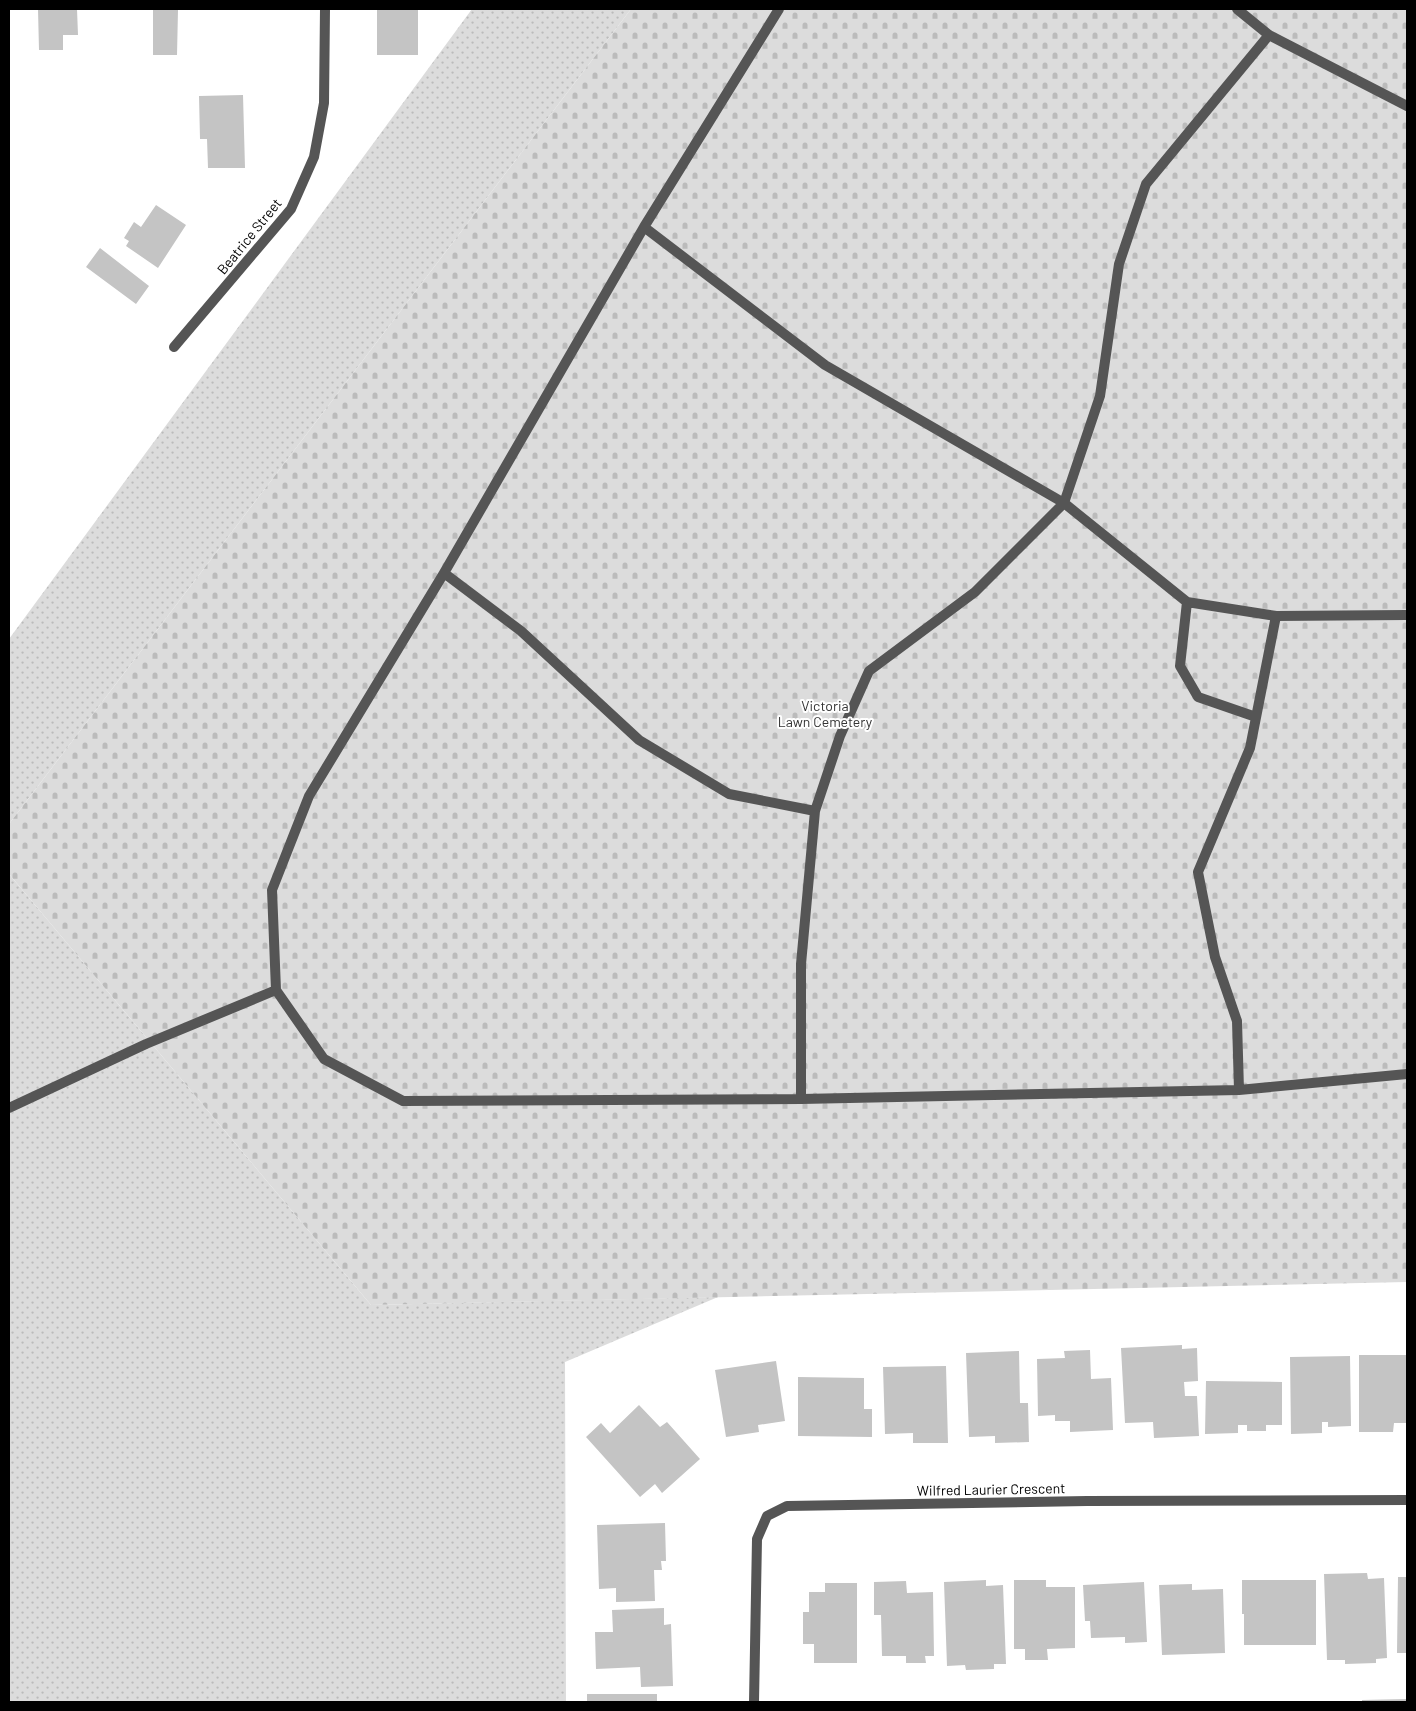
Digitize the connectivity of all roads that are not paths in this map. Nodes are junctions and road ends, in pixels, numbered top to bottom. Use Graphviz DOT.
graph roads {
  1 [pos="325,9"];
  2 [pos="779,9"];
  3 [pos="1237,9"];
  4 [pos="1269,35"];
  5 [pos="1407,106"];
  6 [pos="644,227"];
  7 [pos="174,347"];
  8 [pos="1064,504"];
  9 [pos="444,574"];
  10 [pos="1187,602"];
  11 [pos="1407,615"];
  12 [pos="1276,616"];
  13 [pos="1256,717"];
  14 [pos="816,811"];
  15 [pos="276,990"];
  16 [pos="1407,1074"];
  17 [pos="1239,1090"];
  18 [pos="801,1099"];
  19 [pos="9,1108"];
  20 [pos="1407,1500"];
  21 [pos="754,1702"];
  1 -- 7 [label="street, Beatrice Street"];
  2 -- 6 [label="street"];
  3 -- 4 [label="street"];
  4 -- 5 [label="street"];
  4 -- 8 [label="street"];
  6 -- 8 [label="street"];
  6 -- 9 [label="street"];
  8 -- 10 [label="street"];
  8 -- 14 [label="street"];
  9 -- 14 [label="street"];
  9 -- 15 [label="street"];
  10 -- 12 [label="street"];
  10 -- 13 [label="street"];
  11 -- 12 [label="street"];
  12 -- 13 [label="street"];
  13 -- 17 [label="street"];
  14 -- 18 [label="street"];
  15 -- 18 [label="street"];
  15 -- 19 [label="street"];
  16 -- 17 [label="street"];
  17 -- 18 [label="street"];
  20 -- 21 [label="street, Wilfred Laurier Crescent"];
}
